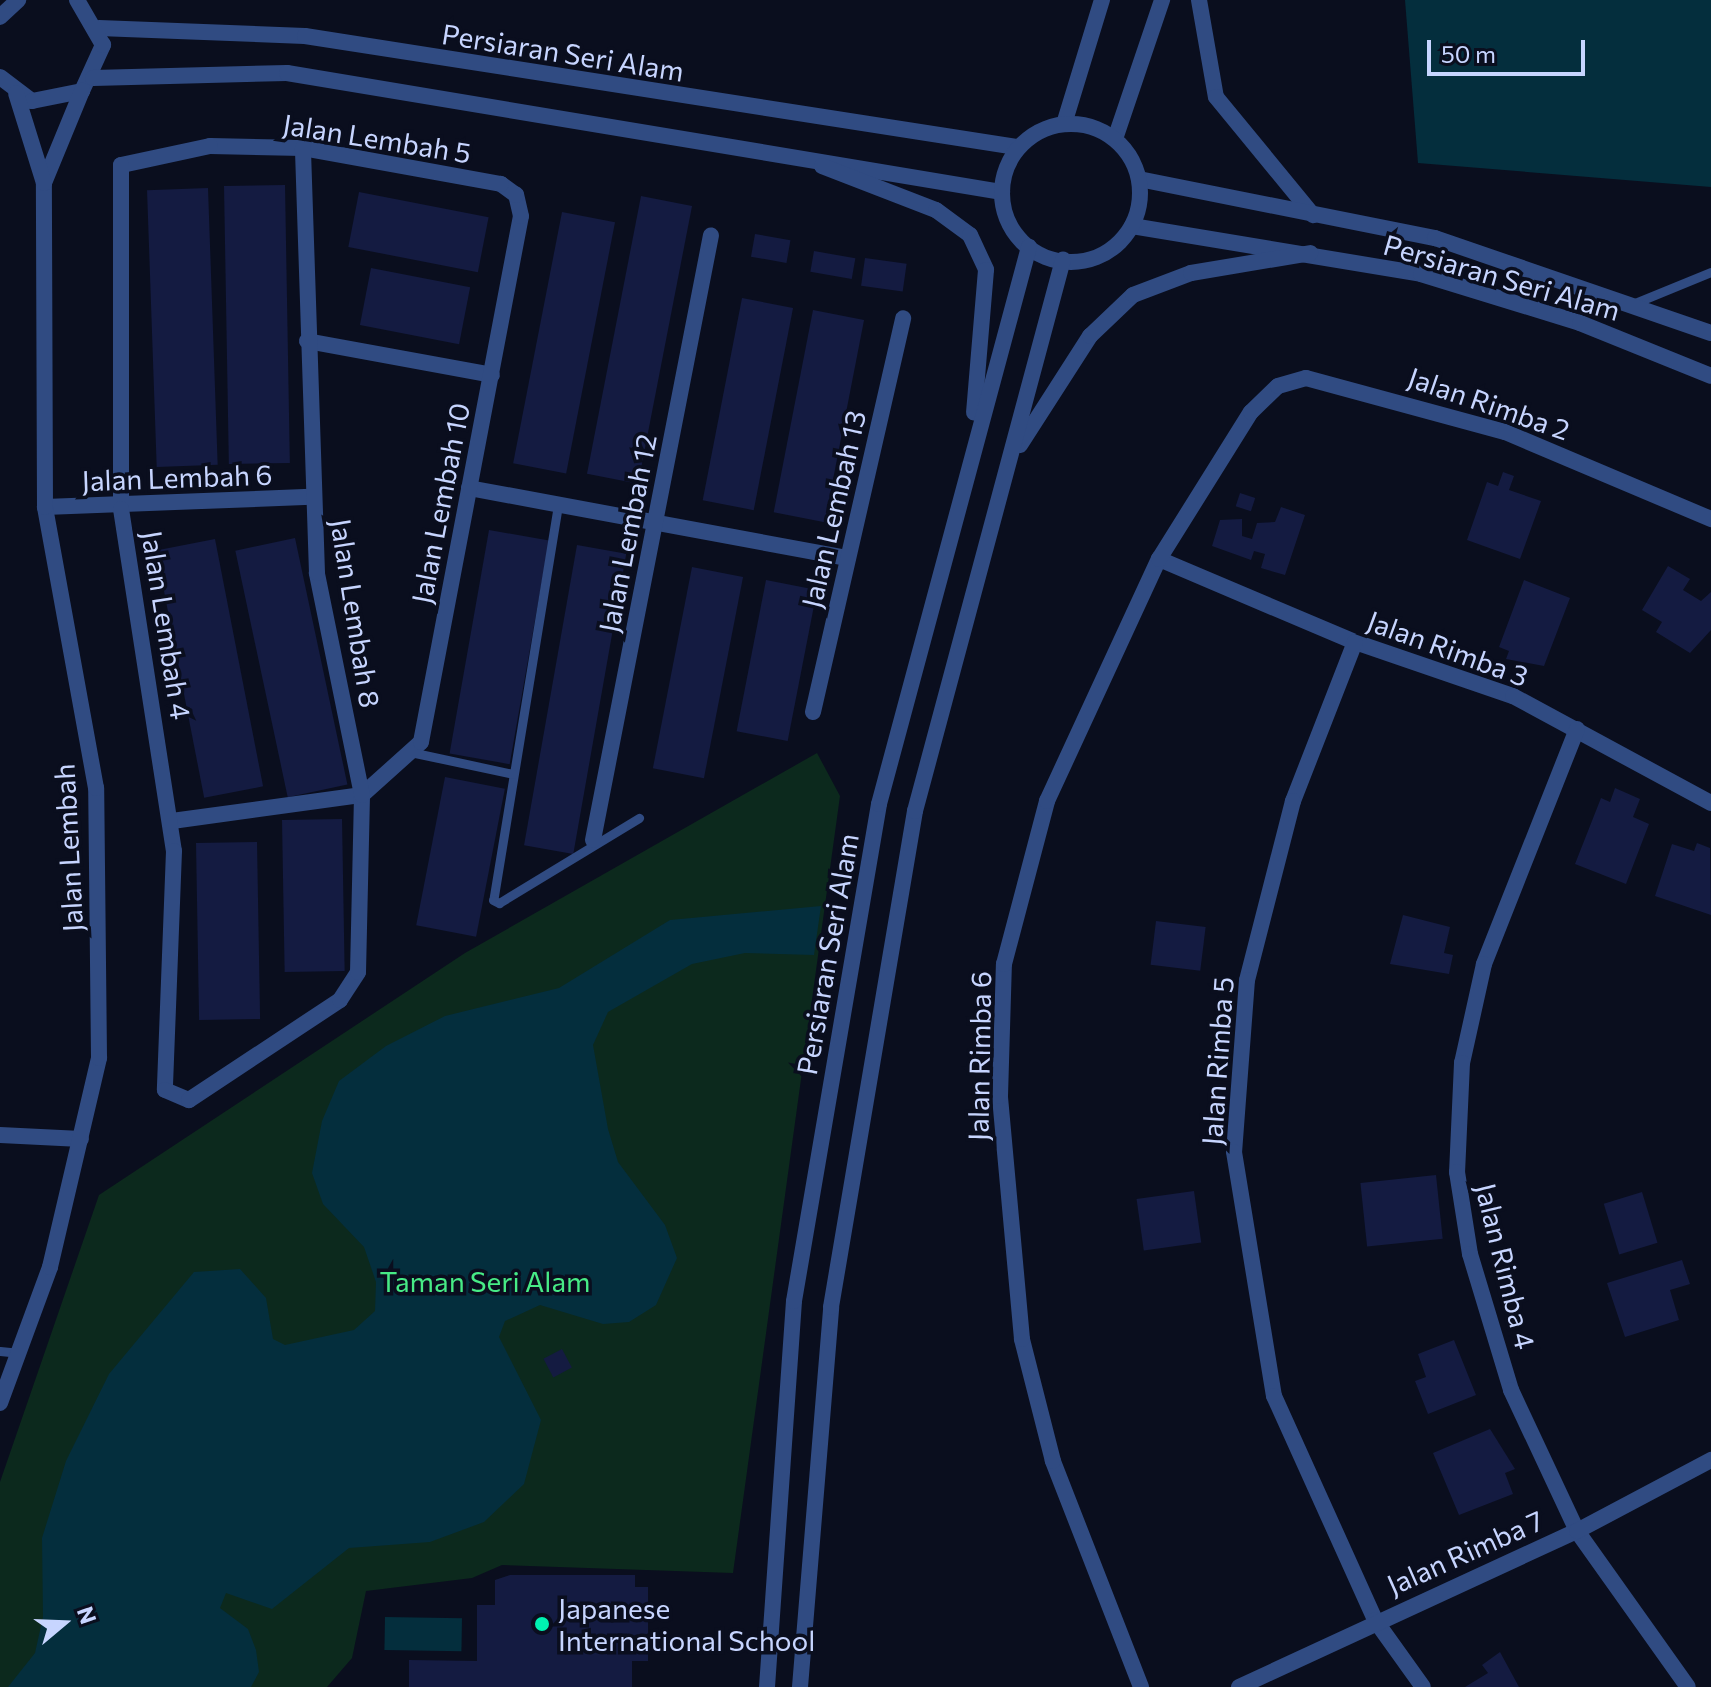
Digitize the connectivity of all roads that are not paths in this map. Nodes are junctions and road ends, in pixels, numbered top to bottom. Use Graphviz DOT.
graph roads {
  1 [pos="78,0"];
  2 [pos="1102,0"];
  3 [pos="1162,0"];
  4 [pos="1199,0"];
  5 [pos="15,1"];
  6 [pos="0,17"];
  7 [pos="99,28"];
  8 [pos="93,78"];
  9 [pos="1,79"];
  10 [pos="82,91"];
  11 [pos="16,93"];
  12 [pos="1064,124"];
  13 [pos="1115,139"];
  14 [pos="1016,147"];
  15 [pos="303,148"];
  16 [pos="786,152"];
  17 [pos="130,158"];
  18 [pos="1139,179"];
  19 [pos="44,183"];
  20 [pos="1002,192"];
  21 [pos="516,195"];
  22 [pos="1313,215"];
  23 [pos="1132,226"];
  24 [pos="711,235"];
  25 [pos="1029,247"];
  26 [pos="1310,253"];
  27 [pos="1063,260"];
  28 [pos="1711,272"];
  29 [pos="1635,303"];
  30 [pos="903,318"];
  31 [pos="1711,333"];
  32 [pos="307,341"];
  33 [pos="492,375"];
  34 [pos="1711,376"];
  35 [pos="1251,412"];
  36 [pos="971,445"];
  37 [pos="1013,457"];
  38 [pos="469,488"];
  39 [pos="311,497"];
  40 [pos="558,505"];
  41 [pos="45,507"];
  42 [pos="121,509"];
  43 [pos="1711,519"];
  44 [pos="655,523"];
  45 [pos="848,558"];
  46 [pos="1159,559"];
  47 [pos="1355,642"];
  48 [pos="813,712"];
  49 [pos="1577,729"];
  50 [pos="415,753"];
  51 [pos="513,774"];
  52 [pos="362,795"];
  53 [pos="1711,803"];
  54 [pos="639,818"];
  55 [pos="172,821"];
  56 [pos="593,840"];
  57 [pos="176,1100"];
  58 [pos="0,1135"];
  59 [pos="81,1139"];
  60 [pos="0,1351"];
  61 [pos="20,1353"];
  62 [pos="6,1369"];
  63 [pos="0,1403"];
  64 [pos="1711,1460"];
  65 [pos="1577,1531"];
  66 [pos="1375,1620"];
  67 [pos="767,1687"];
  68 [pos="800,1687"];
  69 [pos="1141,1687"];
  70 [pos="1239,1687"];
  71 [pos="1423,1687"];
  72 [pos="1688,1687"];
  1 -- 7 [label="street"];
  2 -- 12 [label="street"];
  3 -- 13 [label="street"];
  4 -- 22 [label="street"];
  5 -- 6 [label="street"];
  7 -- 8 [label="street"];
  7 -- 14 [label="street, Persiaran Seri Alam"];
  8 -- 10 [label="street, Jalan Lembah"];
  8 -- 16 [label="street"];
  9 -- 11 [label="street"];
  10 -- 11 [label="street"];
  10 -- 19 [label="street, Jalan Lembah"];
  11 -- 19 [label="street, Jalan Lembah"];
  12 -- 13 [label="street"];
  12 -- 14 [label="street"];
  13 -- 18 [label="street"];
  14 -- 20 [label="street"];
  15 -- 17 [label="street, Jalan Lembah 5"];
  15 -- 21 [label="street, Jalan Lembah 5"];
  15 -- 32 [label="street, Jalan Lembah 8"];
  16 -- 20 [label="street"];
  16 -- 36 [label="street"];
  17 -- 42 [label="street, Jalan Lembah 4"];
  18 -- 22 [label="street, Persiaran Seri Alam"];
  18 -- 23 [label="street"];
  19 -- 41 [label="street, Jalan Lembah"];
  20 -- 25 [label="street"];
  21 -- 33 [label="street, Jalan Lembah 10"];
  22 -- 29 [label="street, Persiaran Seri Alam"];
  23 -- 26 [label="street, Persiaran Seri Alam"];
  23 -- 27 [label="street"];
  24 -- 44 [label="street, Jalan Lembah 12"];
  25 -- 27 [label="street"];
  25 -- 36 [label="street, Persiaran Seri Alam"];
  26 -- 34 [label="street, Persiaran Seri Alam"];
  26 -- 37 [label="street"];
  27 -- 37 [label="street"];
  28 -- 29 [label="lane"];
  29 -- 31 [label="street, Persiaran Seri Alam"];
  30 -- 45 [label="street, Jalan Lembah 13"];
  32 -- 33 [label="street"];
  32 -- 39 [label="street, Jalan Lembah 8"];
  33 -- 38 [label="street, Jalan Lembah 10"];
  35 -- 43 [label="street, Jalan Rimba 2"];
  35 -- 46 [label="street, Jalan Rimba 6"];
  36 -- 67 [label="street, Persiaran Seri Alam"];
  37 -- 68 [label="street"];
  38 -- 40 [label="street"];
  38 -- 50 [label="street, Jalan Lembah 10"];
  39 -- 42 [label="street, Jalan Lembah 6"];
  39 -- 52 [label="street, Jalan Lembah 8"];
  40 -- 44 [label="street"];
  40 -- 51 [label="lane"];
  41 -- 42 [label="street, Jalan Lembah 6"];
  41 -- 59 [label="street, Jalan Lembah"];
  42 -- 55 [label="street, Jalan Lembah 4"];
  44 -- 45 [label="street"];
  44 -- 56 [label="street, Jalan Lembah 12"];
  45 -- 48 [label="street, Jalan Lembah 13"];
  46 -- 47 [label="street, Jalan Rimba 3"];
  46 -- 69 [label="street, Jalan Rimba 6"];
  47 -- 49 [label="street, Jalan Rimba 3"];
  47 -- 66 [label="street, Jalan Rimba 5"];
  49 -- 53 [label="street, Jalan Rimba 3"];
  49 -- 65 [label="street, Jalan Rimba 4"];
  50 -- 51 [label="lane"];
  50 -- 52 [label="street"];
  51 -- 56 [label="lane"];
  52 -- 55 [label="street"];
  52 -- 57 [label="street, Jalan Lembah 8"];
  54 -- 56 [label="lane"];
  55 -- 57 [label="street, Jalan Lembah 4"];
  58 -- 59 [label="street"];
  59 -- 61 [label="street, Jalan Lembah"];
  60 -- 61 [label="lane"];
  61 -- 62 [label="street, Jalan Lembah"];
  62 -- 63 [label="street, Jalan Lembah"];
  64 -- 65 [label="street, Jalan Rimba 7"];
  65 -- 66 [label="street, Jalan Rimba 7"];
  65 -- 72 [label="street, Jalan Rimba 4"];
  66 -- 70 [label="street, Jalan Rimba 7"];
  66 -- 71 [label="street, Jalan Rimba 5"];
}
